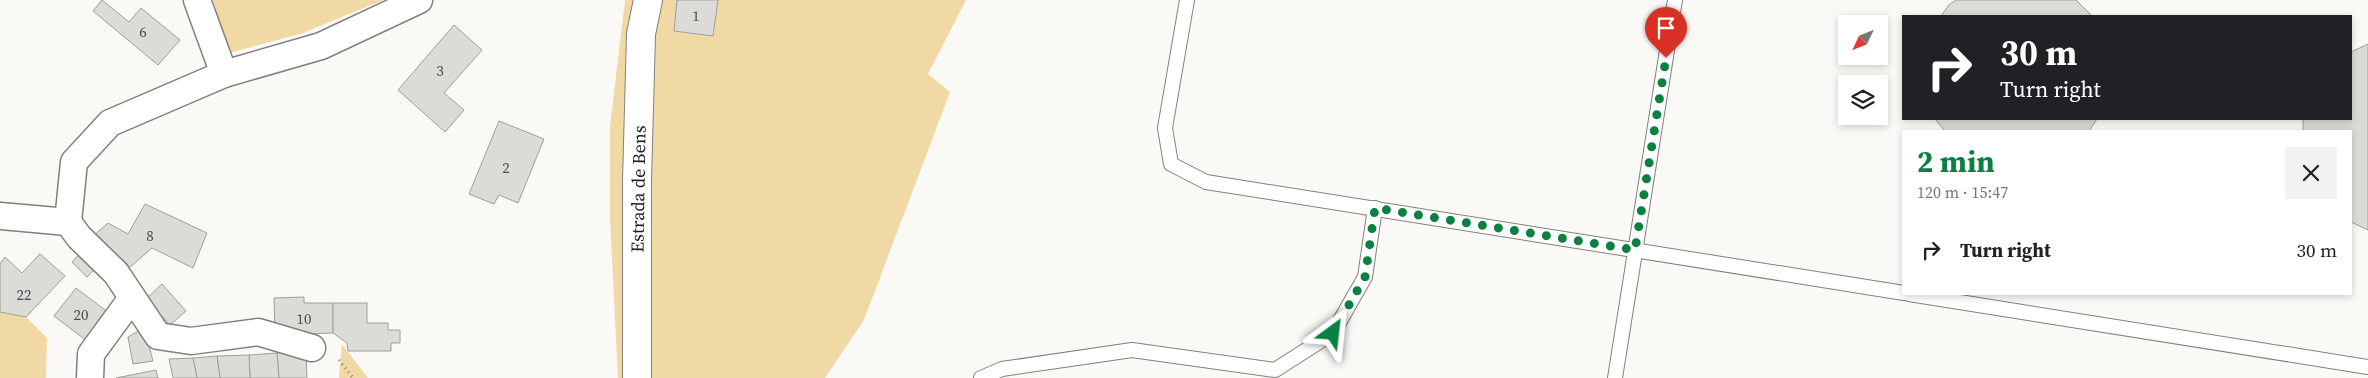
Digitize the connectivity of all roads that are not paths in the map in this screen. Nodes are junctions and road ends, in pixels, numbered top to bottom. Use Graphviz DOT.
graph roads {
  1 [pos="197,0"];
  2 [pos="419,0"];
  3 [pos="648,0"];
  4 [pos="1186,0"];
  5 [pos="1675,0"];
  6 [pos="224,74"];
  7 [pos="1375,208"];
  8 [pos="0,216"];
  9 [pos="68,222"];
  10 [pos="1635,250"];
  11 [pos="1902,293"];
  12 [pos="1915,295"];
  13 [pos="132,298"];
  14 [pos="312,348"];
  15 [pos="2368,367"];
  16 [pos="90,378"];
  17 [pos="637,378"];
  18 [pos="981,378"];
  19 [pos="1615,378"];
  1 -- 6 [label="street"];
  2 -- 6 [label="street"];
  3 -- 17 [label="street, Estrada de Bens"];
  4 -- 7 [label="lane"];
  5 -- 10 [label="lane"];
  6 -- 9 [label="street"];
  7 -- 10 [label="lane"];
  7 -- 18 [label="lane"];
  8 -- 9 [label="street"];
  9 -- 13 [label="street"];
  10 -- 11 [label="lane"];
  10 -- 19 [label="lane"];
  12 -- 15 [label="lane"];
  13 -- 14 [label="street"];
  13 -- 16 [label="street"];
}
